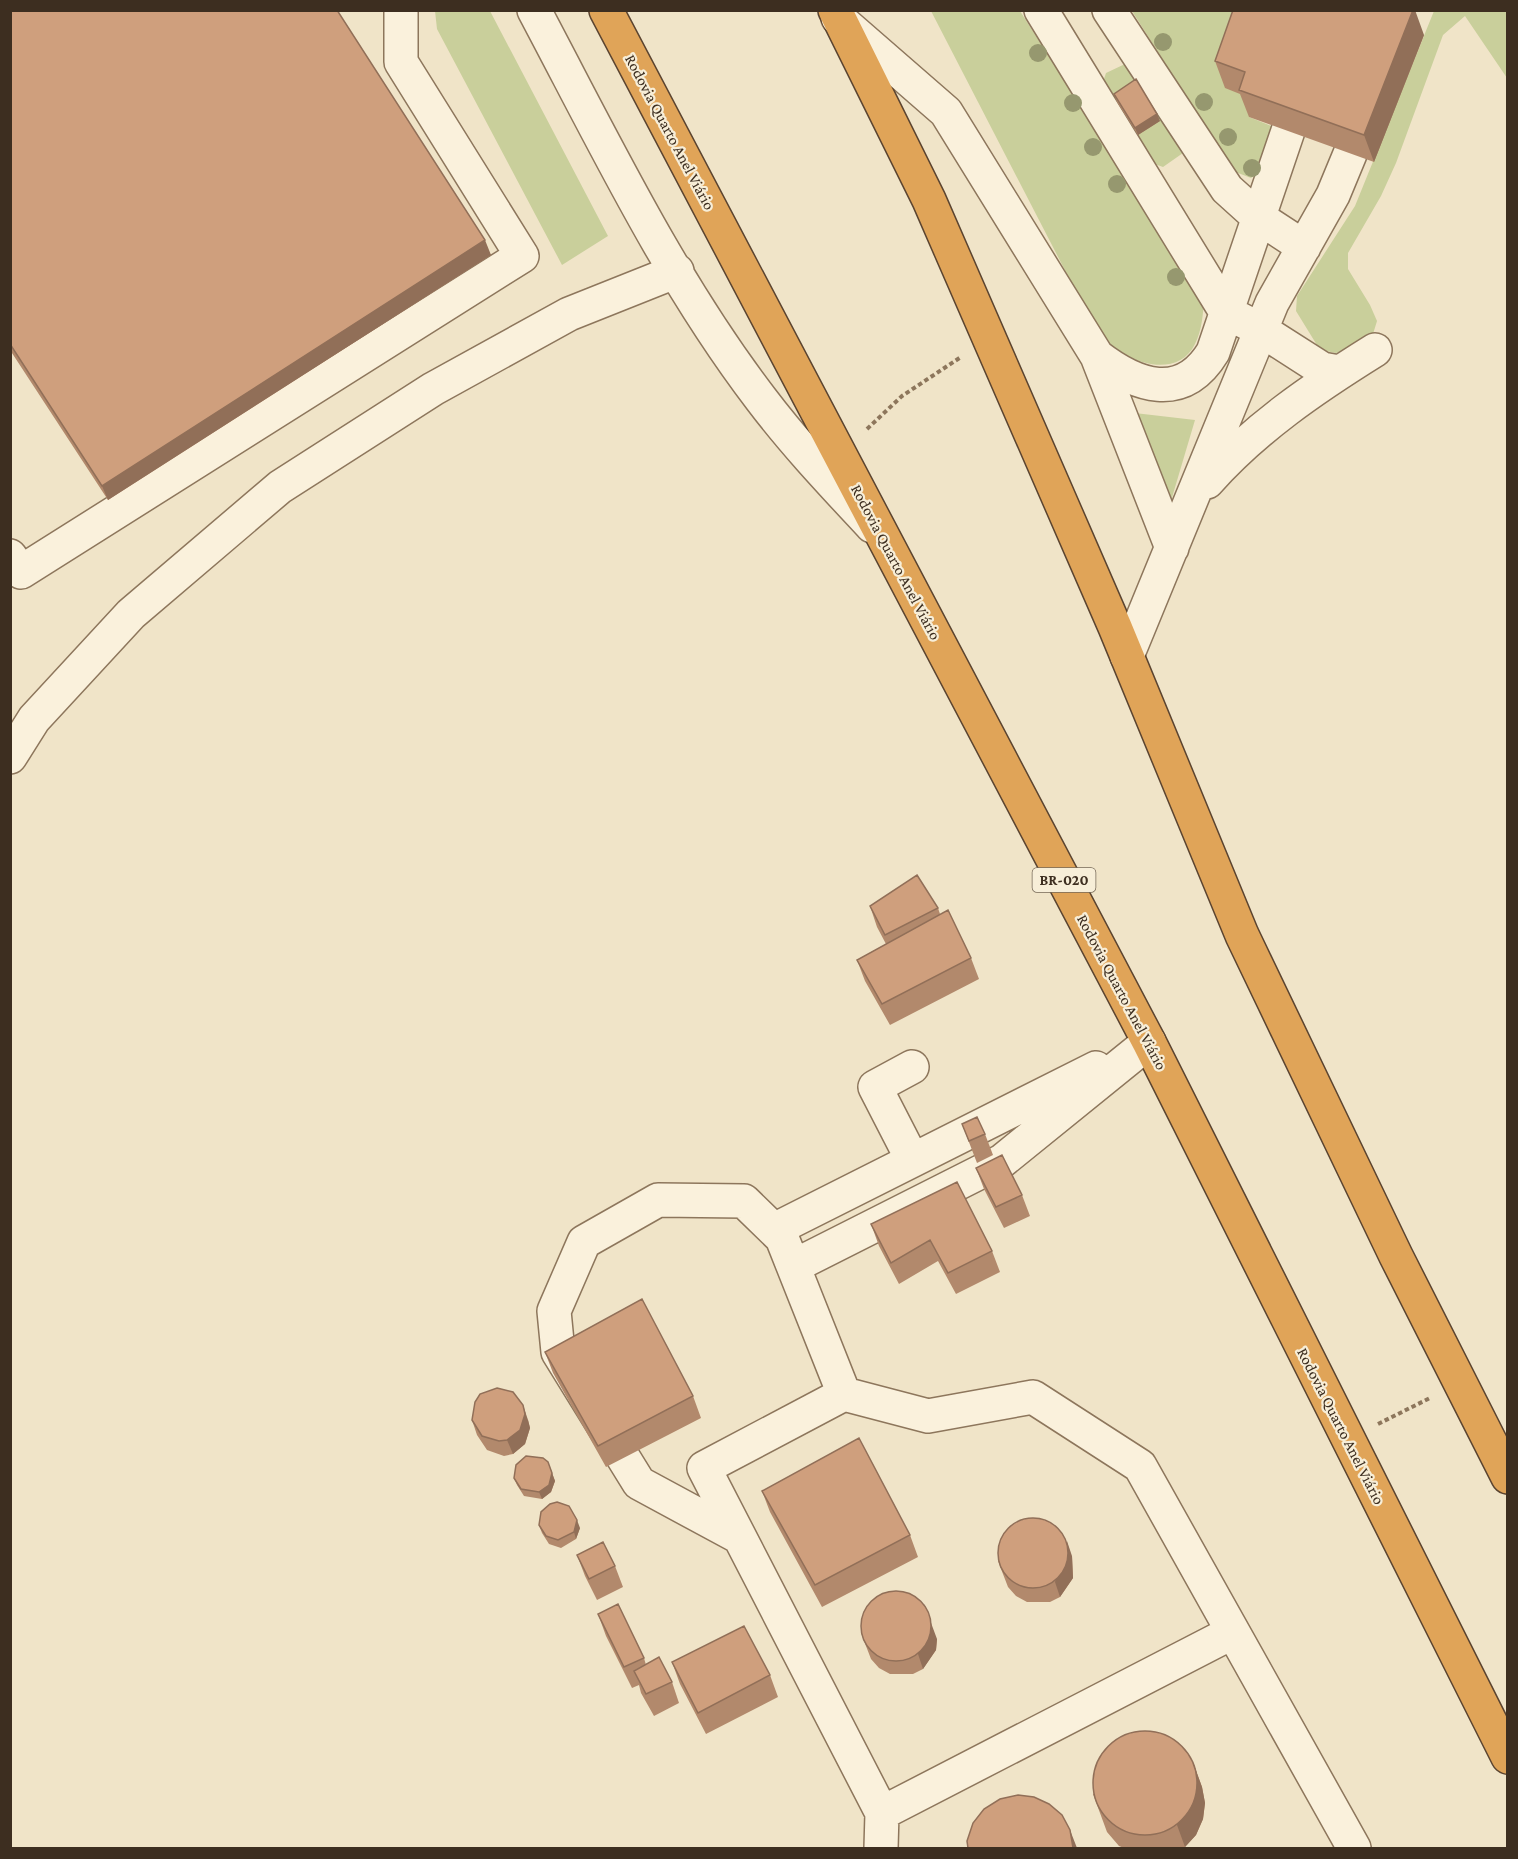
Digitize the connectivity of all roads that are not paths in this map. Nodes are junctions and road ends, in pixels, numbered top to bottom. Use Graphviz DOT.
graph roads {
  1 [pos="401,10"];
  2 [pos="534,10"];
  3 [pos="606,10"];
  4 [pos="1041,10"];
  5 [pos="1109,10"];
  6 [pos="837,14"];
  7 [pos="1288,128"];
  8 [pos="1350,154"];
  9 [pos="1258,217"];
  10 [pos="1304,247"];
  11 [pos="677,271"];
  12 [pos="1226,312"];
  13 [pos="1261,330"];
  14 [pos="1375,350"];
  15 [pos="1097,356"];
  16 [pos="1339,372"];
  17 [pos="1192,499"];
  18 [pos="885,541"];
  19 [pos="1172,548"];
  20 [pos="10,556"];
  21 [pos="1127,656"];
  22 [pos="10,757"];
  23 [pos="1149,1042"];
  24 [pos="912,1067"];
  25 [pos="912,1159"];
  26 [pos="774,1230"];
  27 [pos="794,1266"];
  28 [pos="844,1394"];
  29 [pos="1508,1477"];
  30 [pos="739,1537"];
  31 [pos="1233,1632"];
  32 [pos="1508,1757"];
  33 [pos="882,1813"];
  34 [pos="880,1848"];
  35 [pos="1354,1848"];
  1 -- 20 [label="street"];
  2 -- 11 [label="street"];
  3 -- 18 [label="highway, Rodovia Quarto Anel Viário / BR-020"];
  4 -- 12 [label="street"];
  5 -- 9 [label="street"];
  6 -- 15 [label="street"];
  6 -- 21 [label="highway"];
  7 -- 9 [label="street"];
  8 -- 10 [label="street"];
  9 -- 10 [label="street"];
  9 -- 12 [label="street"];
  10 -- 13 [label="street"];
  11 -- 18 [label="street"];
  11 -- 22 [label="street"];
  12 -- 13 [label="street"];
  12 -- 15 [label="street"];
  13 -- 16 [label="street"];
  13 -- 17 [label="street"];
  14 -- 16 [label="street"];
  15 -- 19 [label="street"];
  16 -- 17 [label="street"];
  17 -- 19 [label="street"];
  18 -- 23 [label="highway, Rodovia Quarto Anel Viário / BR-020"];
  19 -- 21 [label="street"];
  21 -- 29 [label="highway"];
  23 -- 25 [label="street"];
  23 -- 27 [label="street"];
  23 -- 32 [label="highway, Rodovia Quarto Anel Viário / BR-020"];
  24 -- 25 [label="street"];
  25 -- 26 [label="street"];
  26 -- 27 [label="street"];
  26 -- 30 [label="street"];
  27 -- 28 [label="street"];
  28 -- 30 [label="street"];
  28 -- 31 [label="street"];
  30 -- 33 [label="street"];
  31 -- 33 [label="street"];
  31 -- 35 [label="street"];
  33 -- 34 [label="street"];
}
